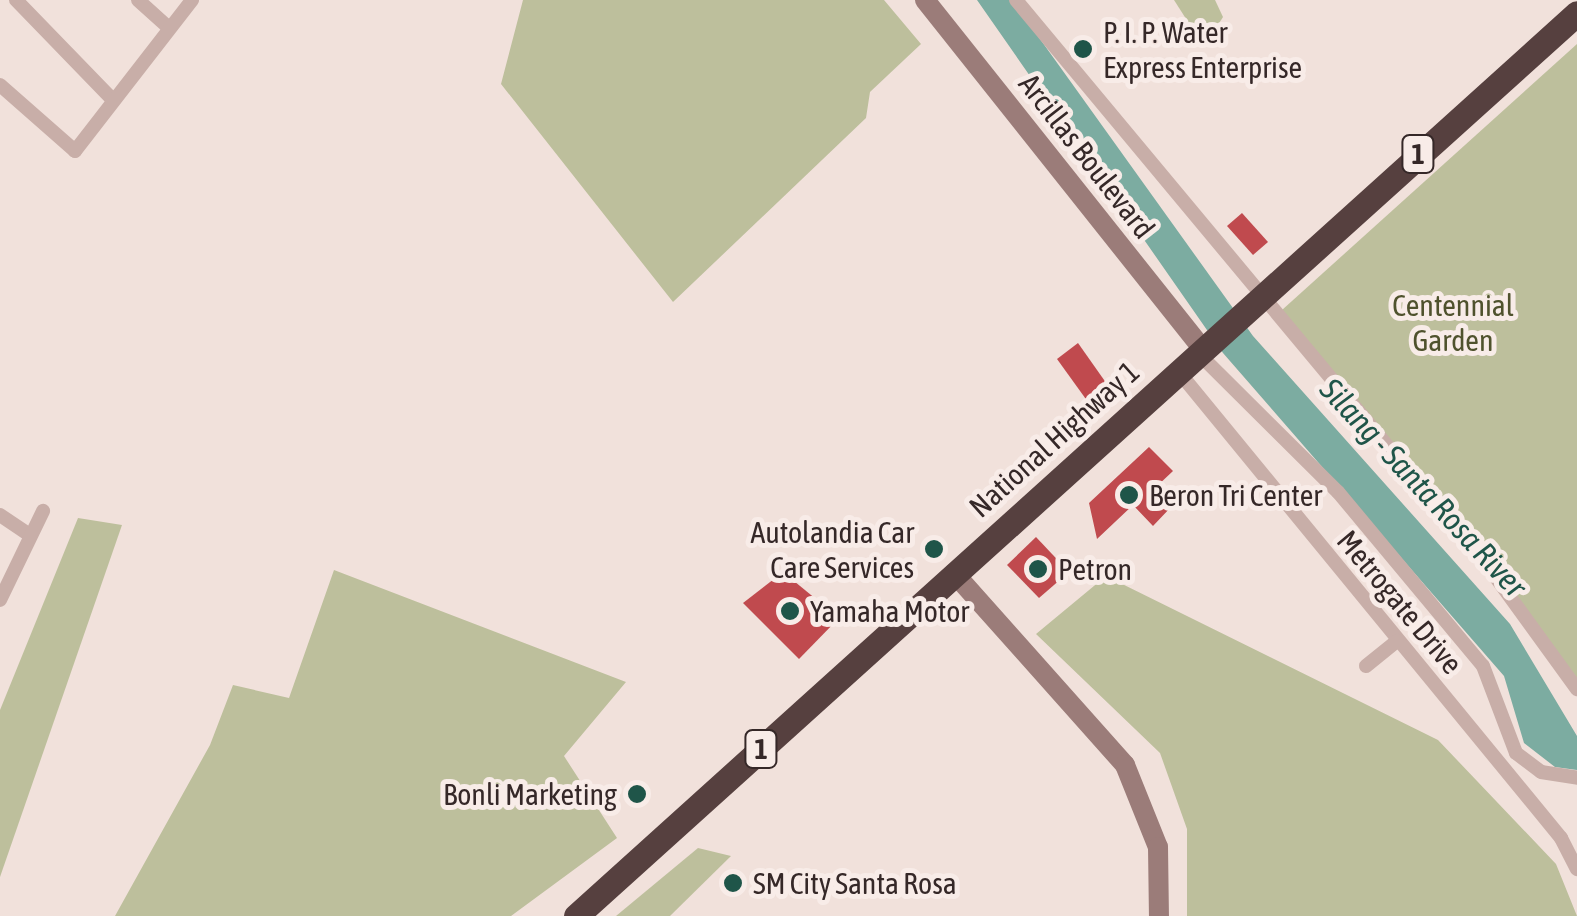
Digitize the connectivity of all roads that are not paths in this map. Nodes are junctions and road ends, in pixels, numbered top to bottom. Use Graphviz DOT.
graph roads {
  1 [pos="16,0"];
  2 [pos="138,0"];
  3 [pos="192,0"];
  4 [pos="925,0"];
  5 [pos="1016,0"];
  6 [pos="1577,13"];
  7 [pos="169,28"];
  8 [pos="0,85"];
  9 [pos="111,98"];
  10 [pos="1258,298"];
  11 [pos="1194,359"];
  12 [pos="43,510"];
  13 [pos="0,516"];
  14 [pos="30,535"];
  15 [pos="954,573"];
  16 [pos="1,597"];
  17 [pos="1396,641"];
  18 [pos="1366,666"];
  19 [pos="1577,689"];
  20 [pos="1577,778"];
  21 [pos="1577,868"];
  22 [pos="576,916"];
  23 [pos="1159,916"];
  1 -- 9 [label="street"];
  2 -- 7 [label="street"];
  3 -- 7 [label="street"];
  4 -- 11 [label="main road, Arcillas Boulevard"];
  5 -- 10 [label="street"];
  6 -- 10 [label="highway, National Highway 1 / 1"];
  7 -- 9 [label="street"];
  8 -- 9 [label="street"];
  10 -- 11 [label="highway, National Highway 1 / 1"];
  10 -- 19 [label="street"];
  11 -- 15 [label="highway, National Highway 1 / 1"];
  11 -- 17 [label="street, Metrogate Drive"];
  11 -- 20 [label="street"];
  12 -- 14 [label="street"];
  13 -- 14 [label="street"];
  14 -- 16 [label="street"];
  15 -- 22 [label="highway, National Highway 1 / 1"];
  15 -- 23 [label="main road"];
  17 -- 18 [label="street"];
  17 -- 21 [label="street, Metrogate Drive"];
}
